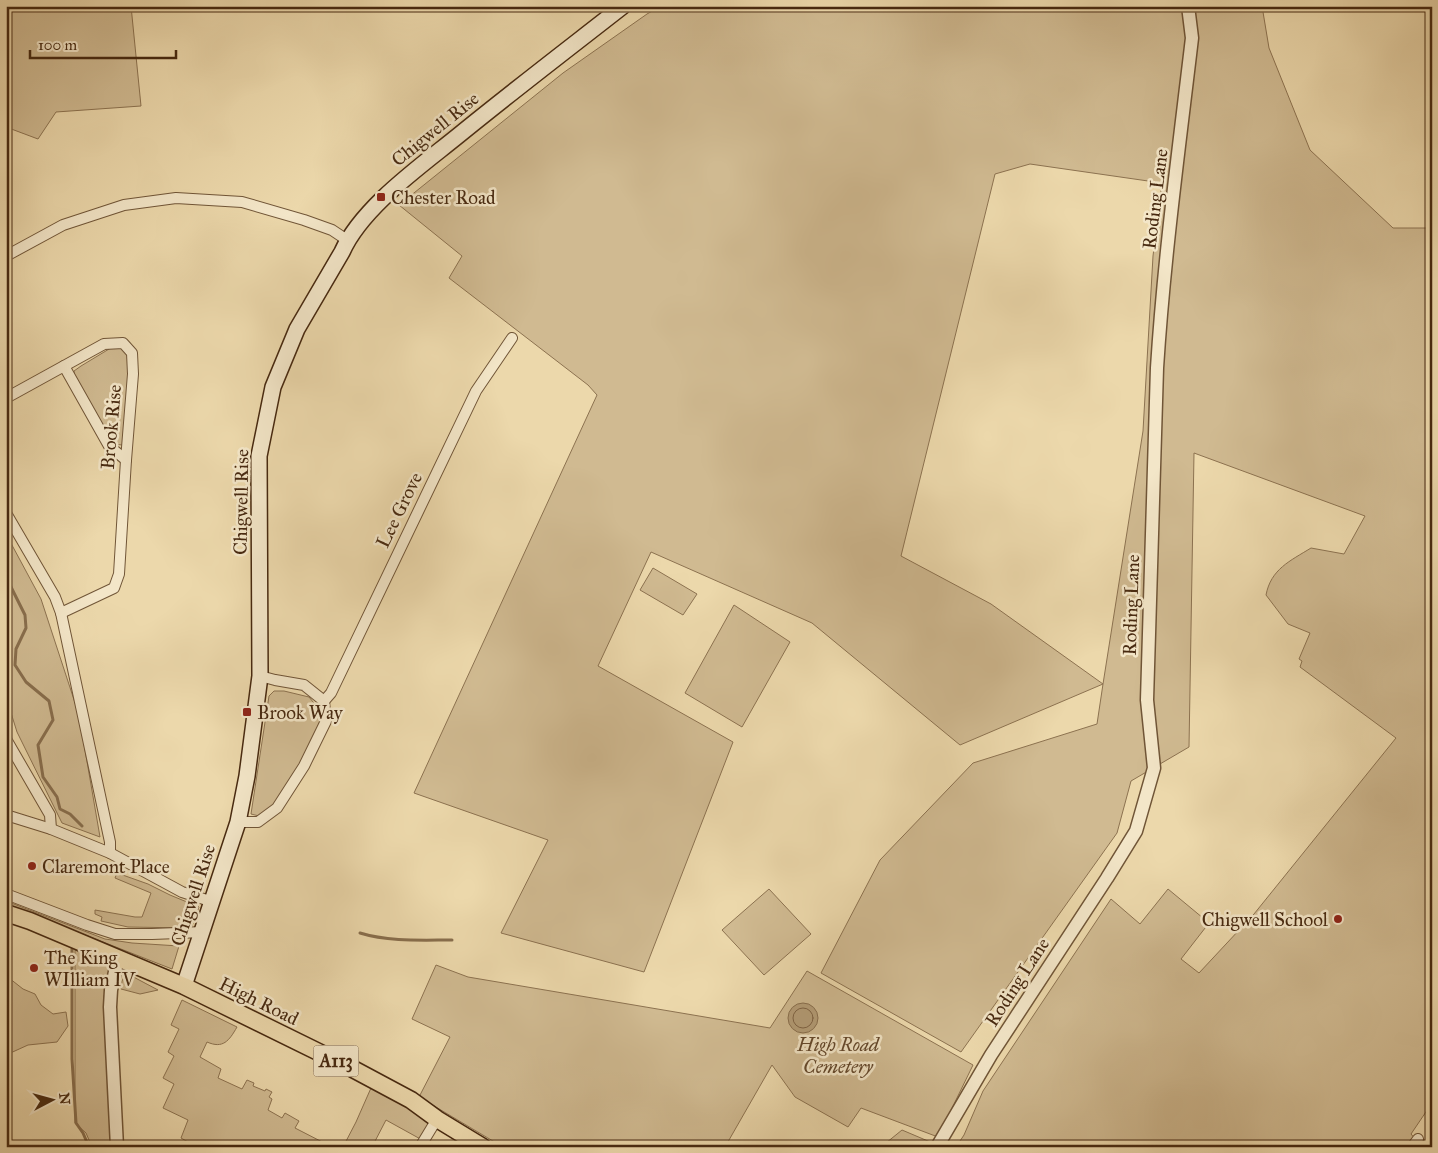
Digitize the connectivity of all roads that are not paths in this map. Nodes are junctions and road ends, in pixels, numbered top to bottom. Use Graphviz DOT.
graph roads {
  1 [pos="623,6"];
  2 [pos="1188,6"];
  3 [pos="347,240"];
  4 [pos="6,256"];
  5 [pos="512,338"];
  6 [pos="64,366"];
  7 [pos="6,398"];
  8 [pos="126,460"];
  9 [pos="6,513"];
  10 [pos="61,613"];
  11 [pos="260,676"];
  12 [pos="324,701"];
  13 [pos="6,739"];
  14 [pos="6,815"];
  15 [pos="238,822"];
  16 [pos="51,829"];
  17 [pos="110,853"];
  18 [pos="6,894"];
  19 [pos="212,902"];
  20 [pos="6,913"];
  21 [pos="202,932"];
  22 [pos="118,958"];
  23 [pos="184,986"];
  24 [pos="437,1119"];
  25 [pos="117,1147"];
  26 [pos="420,1147"];
  27 [pos="483,1147"];
  28 [pos="937,1147"];
  1 -- 3 [label="main road, Chigwell Rise"];
  2 -- 28 [label="street, Roding Lane"];
  3 -- 4 [label="street"];
  3 -- 11 [label="main road, Chigwell Rise"];
  5 -- 12 [label="street, Lee Grove"];
  6 -- 7 [label="street, Brook Rise"];
  6 -- 8 [label="street"];
  6 -- 8 [label="street, Brook Rise"];
  8 -- 10 [label="street, Brook Rise"];
  9 -- 10 [label="street"];
  10 -- 17 [label="street"];
  11 -- 12 [label="street"];
  11 -- 15 [label="main road, Chigwell Rise"];
  12 -- 15 [label="street"];
  13 -- 16 [label="street"];
  14 -- 16 [label="street"];
  15 -- 19 [label="main road, Chigwell Rise"];
  16 -- 17 [label="street"];
  17 -- 19 [label="street"];
  18 -- 21 [label="street"];
  19 -- 21 [label="main road, Chigwell Rise"];
  20 -- 22 [label="main road, High Road / A113"];
  21 -- 23 [label="main road, Chigwell Rise"];
  22 -- 23 [label="main road, High Road / A113"];
  22 -- 25 [label="street"];
  23 -- 24 [label="main road, High Road / A113"];
  24 -- 26 [label="street"];
  24 -- 27 [label="main road, High Road / A113"];
}
